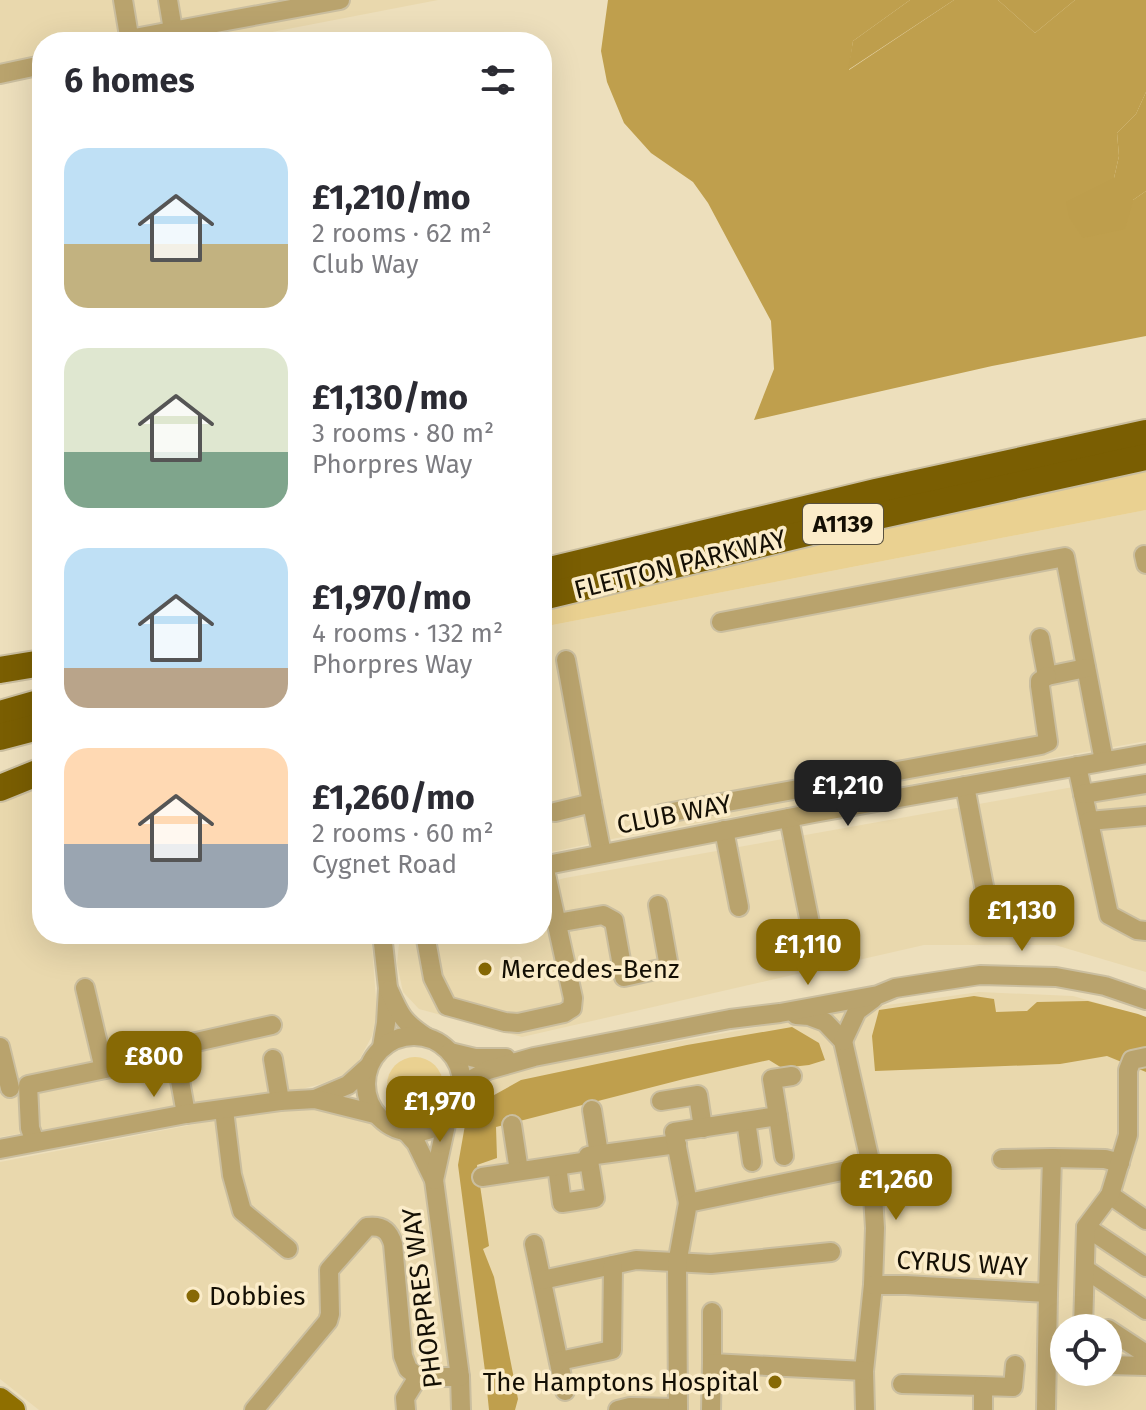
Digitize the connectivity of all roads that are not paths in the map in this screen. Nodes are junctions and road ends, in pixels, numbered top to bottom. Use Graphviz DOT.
graph roads {
  1 [pos="123,0"];
  2 [pos="168,0"];
  3 [pos="340,0"];
  4 [pos="173,30"];
  5 [pos="129,32"];
  6 [pos="164,32"];
  7 [pos="32,67"];
  8 [pos="0,74"];
  9 [pos="1146,433"];
  10 [pos="1146,457"];
  11 [pos="552,570"];
  12 [pos="552,595"];
  13 [pos="721,622"];
  14 [pos="1040,638"];
  15 [pos="566,660"];
  16 [pos="32,665"];
  17 [pos="1086,668"];
  18 [pos="0,670"];
  19 [pos="1047,676"];
  20 [pos="32,705"];
  21 [pos="0,714"];
  22 [pos="32,729"];
  23 [pos="0,737"];
  24 [pos="1146,754"];
  25 [pos="1104,761"];
  26 [pos="1077,766"];
  27 [pos="32,775"];
  28 [pos="1146,784"];
  29 [pos="965,786"];
  30 [pos="0,788"];
  31 [pos="1083,794"];
  32 [pos="592,803"];
  33 [pos="555,812"];
  34 [pos="661,814"];
  35 [pos="1146,816"];
  36 [pos="789,818"];
  37 [pos="1089,821"];
  38 [pos="724,830"];
  39 [pos="602,854"];
  40 [pos="552,863"];
  41 [pos="552,902"];
  42 [pos="658,905"];
  43 [pos="739,907"];
  44 [pos="557,923"];
  45 [pos="991,923"];
  46 [pos="1146,931"];
  47 [pos="383,944"];
  48 [pos="427,944"];
  49 [pos="815,948"];
  50 [pos="85,988"];
  51 [pos="388,988"];
  52 [pos="886,992"];
  53 [pos="1146,1000"];
  54 [pos="780,1013"];
  55 [pos="730,1019"];
  56 [pos="272,1025"];
  57 [pos="426,1037"];
  58 [pos="843,1041"];
  59 [pos="0,1047"];
  60 [pos="382,1047"];
  61 [pos="450,1052"];
  62 [pos="534,1057"];
  63 [pos="1146,1057"];
  64 [pos="273,1059"];
  65 [pos="149,1060"];
  66 [pos="368,1067"];
  67 [pos="104,1069"];
  68 [pos="792,1076"];
  69 [pos="10,1088"];
  70 [pos="462,1090"];
  71 [pos="315,1099"];
  72 [pos="280,1101"];
  73 [pos="661,1101"];
  74 [pos="224,1110"];
  75 [pos="592,1110"];
  76 [pos="186,1114"];
  77 [pos="375,1114"];
  78 [pos="778,1116"];
  79 [pos="447,1120"];
  80 [pos="746,1121"];
  81 [pos="512,1125"];
  82 [pos="703,1128"];
  83 [pos="407,1133"];
  84 [pos="35,1142"];
  85 [pos="677,1144"];
  86 [pos="0,1149"];
  87 [pos="784,1156"];
  88 [pos="594,1158"];
  89 [pos="1052,1158"];
  90 [pos="1002,1159"];
  91 [pos="752,1162"];
  92 [pos="1120,1163"];
  93 [pos="871,1165"];
  94 [pos="557,1166"];
  95 [pos="519,1171"];
  96 [pos="482,1177"];
  97 [pos="434,1180"];
  98 [pos="1110,1195"];
  99 [pos="688,1203"];
  100 [pos="1146,1220"];
  101 [pos="1086,1227"];
  102 [pos="534,1244"];
  103 [pos="288,1249"];
  104 [pos="831,1252"];
  105 [pos="677,1264"];
  106 [pos="613,1265"];
  107 [pos="1146,1267"];
  108 [pos="1085,1269"];
  109 [pos="542,1280"];
  110 [pos="873,1285"];
  111 [pos="1048,1293"];
  112 [pos="1146,1310"];
  113 [pos="712,1312"];
  114 [pos="1083,1314"];
  115 [pos="1122,1338"];
  116 [pos="1146,1354"];
  117 [pos="559,1361"];
  118 [pos="712,1363"];
  119 [pos="1015,1365"];
  120 [pos="1122,1365"];
  121 [pos="1146,1366"];
  122 [pos="864,1371"];
  123 [pos="418,1377"];
  124 [pos="460,1377"];
  125 [pos="902,1384"];
  126 [pos="983,1386"];
  127 [pos="565,1391"];
  128 [pos="0,1399"];
  129 [pos="678,1409"];
  130 [pos="14,1410"];
  131 [pos="254,1410"];
  132 [pos="406,1410"];
  133 [pos="461,1410"];
  134 [pos="618,1410"];
  135 [pos="711,1410"];
  136 [pos="865,1410"];
  137 [pos="983,1410"];
  138 [pos="1046,1410"];
  1 -- 5 [label="street"];
  2 -- 4 [label="street"];
  3 -- 4 [label="street"];
  4 -- 6 [label="street"];
  7 -- 8 [label="street"];
  9 -- 11 [label="highway, FLETTON PARKWAY / A1139"];
  10 -- 12 [label="highway, FLETTON PARKWAY / A1139"];
  13 -- 17 [label="street"];
  14 -- 19 [label="street"];
  15 -- 32 [label="street"];
  16 -- 18 [label="highway"];
  17 -- 19 [label="street"];
  17 -- 25 [label="street"];
  19 -- 34 [label="street"];
  20 -- 21 [label="highway"];
  22 -- 23 [label="highway"];
  24 -- 25 [label="street, CLUB WAY"];
  25 -- 26 [label="street, CLUB WAY"];
  26 -- 29 [label="street, CLUB WAY"];
  26 -- 31 [label="street"];
  27 -- 30 [label="highway"];
  28 -- 31 [label="street"];
  29 -- 36 [label="street, CLUB WAY"];
  29 -- 45 [label="street"];
  31 -- 37 [label="street"];
  32 -- 33 [label="street"];
  32 -- 39 [label="street"];
  35 -- 37 [label="street"];
  36 -- 38 [label="street, CLUB WAY"];
  36 -- 49 [label="street"];
  37 -- 46 [label="street"];
  38 -- 39 [label="street, CLUB WAY"];
  38 -- 43 [label="street"];
  39 -- 40 [label="street, CLUB WAY"];
  41 -- 44 [label="street"];
  42 -- 44 [label="street"];
  44 -- 48 [label="street"];
  47 -- 51 [label="street"];
  50 -- 67 [label="street"];
  51 -- 57 [label="street"];
  51 -- 60 [label="street"];
  52 -- 53 [label="street"];
  52 -- 54 [label="street"];
  52 -- 55 [label="street"];
  52 -- 58 [label="street"];
  54 -- 55 [label="street"];
  54 -- 58 [label="street"];
  55 -- 62 [label="street"];
  56 -- 76 [label="street"];
  57 -- 60 [label="street"];
  57 -- 61 [label="street"];
  58 -- 93 [label="street"];
  59 -- 69 [label="street"];
  60 -- 66 [label="street"];
  61 -- 62 [label="street"];
  61 -- 70 [label="street"];
  62 -- 70 [label="street"];
  63 -- 92 [label="street"];
  64 -- 72 [label="street"];
  65 -- 67 [label="street"];
  66 -- 71 [label="street"];
  66 -- 77 [label="street"];
  67 -- 84 [label="street"];
  68 -- 78 [label="street"];
  70 -- 79 [label="street"];
  71 -- 72 [label="street"];
  71 -- 77 [label="street"];
  72 -- 74 [label="street"];
  73 -- 82 [label="street"];
  74 -- 76 [label="street"];
  74 -- 103 [label="street"];
  75 -- 88 [label="street"];
  76 -- 84 [label="street"];
  77 -- 83 [label="street"];
  78 -- 80 [label="street"];
  78 -- 87 [label="street"];
  79 -- 83 [label="street"];
  79 -- 97 [label="street, PHORPRES WAY"];
  80 -- 82 [label="street"];
  80 -- 91 [label="street"];
  81 -- 95 [label="street"];
  82 -- 85 [label="street"];
  83 -- 97 [label="street, PHORPRES WAY"];
  84 -- 86 [label="street"];
  85 -- 88 [label="street"];
  85 -- 99 [label="street"];
  88 -- 94 [label="street"];
  88 -- 94 [label="street"];
  89 -- 90 [label="street"];
  89 -- 92 [label="street"];
  89 -- 111 [label="street, CYRUS WAY"];
  92 -- 98 [label="street"];
  93 -- 99 [label="street"];
  93 -- 110 [label="street"];
  94 -- 95 [label="street"];
  95 -- 96 [label="street"];
  97 -- 124 [label="street, PHORPRES WAY"];
  98 -- 100 [label="street"];
  98 -- 101 [label="street"];
  99 -- 105 [label="street"];
  101 -- 107 [label="street"];
  101 -- 108 [label="street"];
  102 -- 109 [label="street"];
  104 -- 105 [label="street"];
  105 -- 106 [label="street"];
  105 -- 129 [label="street"];
  106 -- 109 [label="street"];
  106 -- 117 [label="street"];
  108 -- 112 [label="street"];
  108 -- 114 [label="street"];
  109 -- 117 [label="street"];
  110 -- 111 [label="street, CYRUS WAY"];
  110 -- 122 [label="street"];
  111 -- 138 [label="street, CYRUS WAY"];
  113 -- 118 [label="street"];
  115 -- 116 [label="street"];
  117 -- 127 [label="street"];
  118 -- 122 [label="street"];
  118 -- 135 [label="street"];
  119 -- 126 [label="street"];
  120 -- 121 [label="street"];
  122 -- 136 [label="street"];
  123 -- 124 [label="street"];
  123 -- 131 [label="street"];
  123 -- 132 [label="street"];
  124 -- 133 [label="street, PHORPRES WAY"];
  125 -- 126 [label="street"];
  126 -- 137 [label="street"];
  128 -- 130 [label="main road"];
  129 -- 134 [label="street"];
}
